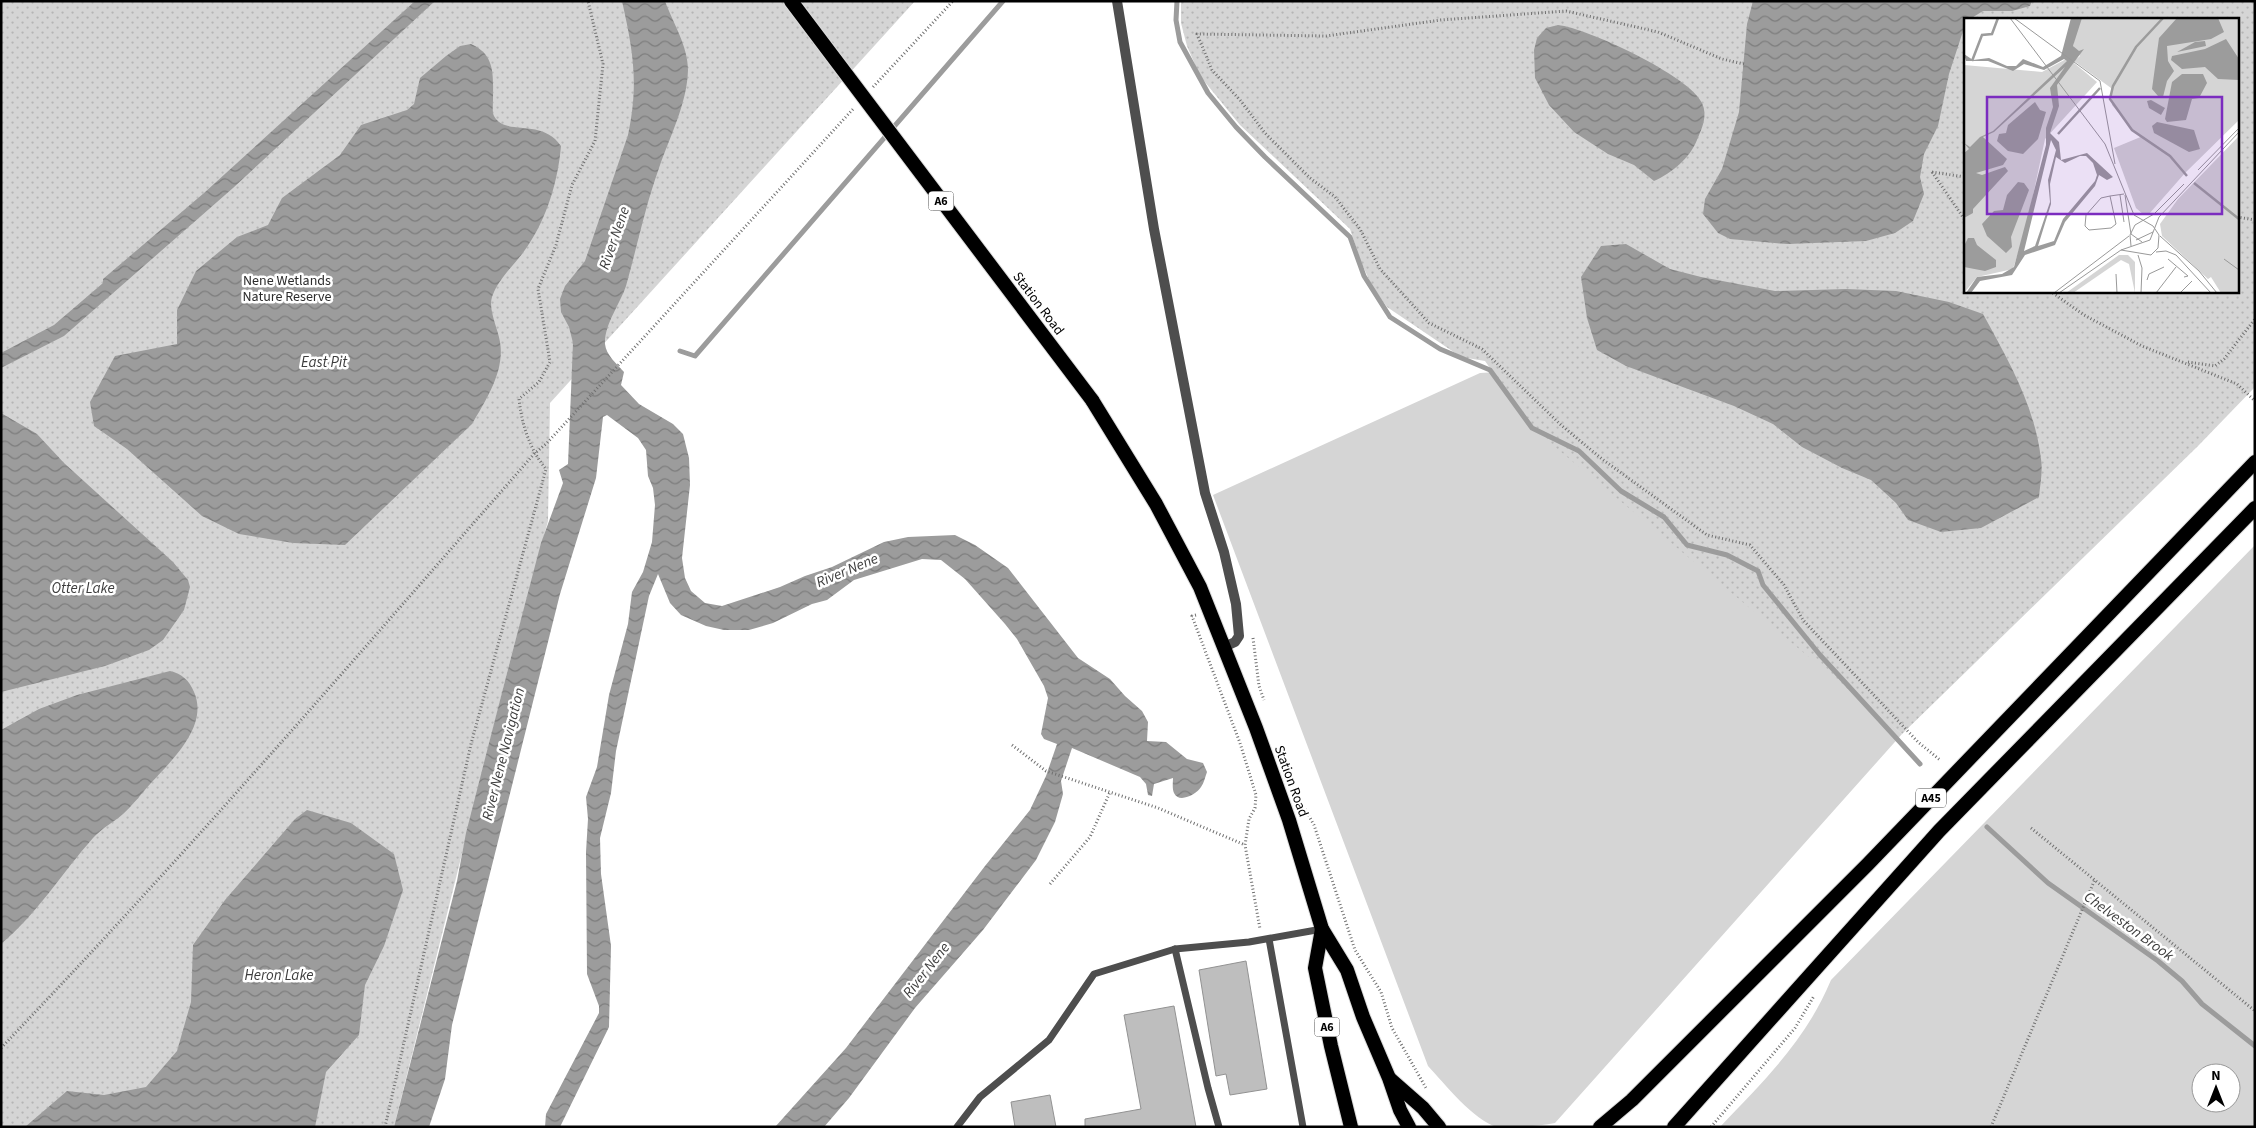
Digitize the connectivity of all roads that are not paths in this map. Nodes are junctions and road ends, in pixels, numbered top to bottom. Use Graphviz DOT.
graph roads {
  1 [pos="791,1"];
  2 [pos="1116,1"];
  3 [pos="2255,462"];
  4 [pos="2255,508"];
  5 [pos="1224,647"];
  6 [pos="1322,929"];
  7 [pos="1270,939"];
  8 [pos="1175,949"];
  9 [pos="1389,1078"];
  10 [pos="1678,1124"];
  11 [pos="957,1127"];
  12 [pos="1219,1127"];
  13 [pos="1303,1127"];
  14 [pos="1351,1127"];
  15 [pos="1409,1127"];
  16 [pos="1439,1127"];
  17 [pos="1600,1127"];
  1 -- 5 [label="highway, Station Road / A6, bridge"];
  2 -- 5 [label="street"];
  3 -- 17 [label="highway, A45"];
  4 -- 10 [label="highway, A45"];
  5 -- 6 [label="highway, Station Road / A6"];
  6 -- 7 [label="lane"];
  6 -- 9 [label="highway, Station Road / A6"];
  6 -- 14 [label="highway, Station Road / A6"];
  7 -- 8 [label="lane"];
  7 -- 13 [label="lane"];
  8 -- 11 [label="lane"];
  8 -- 12 [label="lane"];
  9 -- 15 [label="highway, Station Road / A6"];
  9 -- 16 [label="highway, A6"];
}
